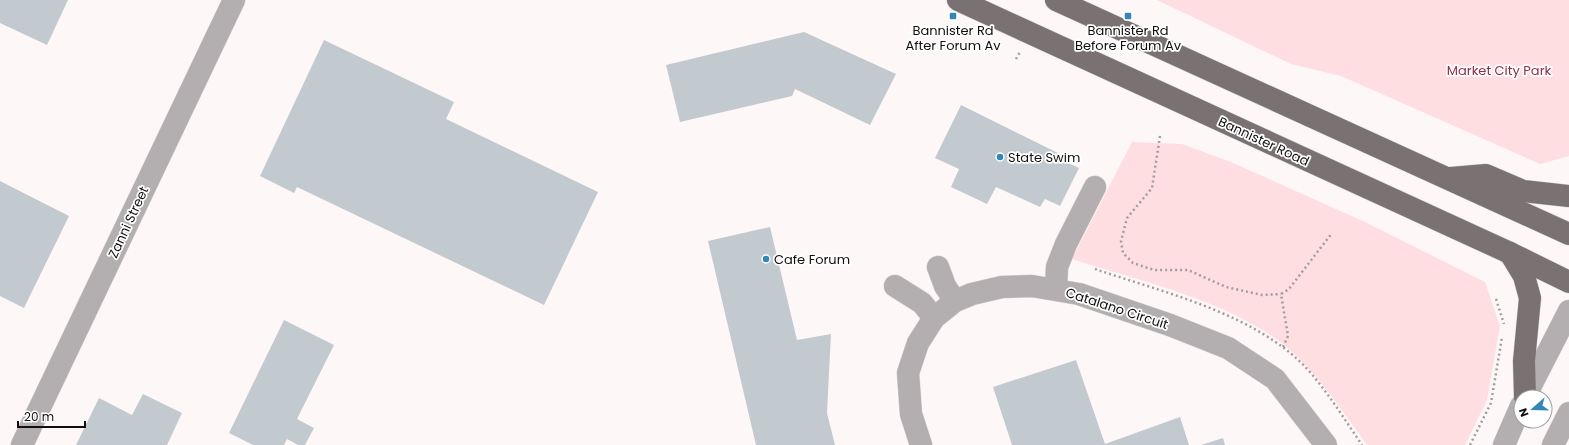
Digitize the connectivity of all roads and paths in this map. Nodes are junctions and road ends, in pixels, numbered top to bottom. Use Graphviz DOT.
graph roads {
  1 [pos="234,0"];
  2 [pos="958,0"];
  3 [pos="1056,0"];
  4 [pos="1160,136"];
  5 [pos="1449,178"];
  6 [pos="1095,187"];
  7 [pos="1569,196"];
  8 [pos="1332,233"];
  9 [pos="1569,234"];
  10 [pos="1510,253"];
  11 [pos="938,267"];
  12 [pos="1569,282"];
  13 [pos="895,286"];
  14 [pos="1056,289"];
  15 [pos="1281,294"];
  16 [pos="1496,299"];
  17 [pos="955,302"];
  18 [pos="1569,312"];
  19 [pos="934,318"];
  20 [pos="1504,324"];
  21 [pos="1503,332"];
  22 [pos="1283,348"];
  23 [pos="1525,389"];
  24 [pos="1529,389"];
  25 [pos="1569,413"];
  26 [pos="1513,424"];
  27 [pos="22,445"];
  28 [pos="921,445"];
  29 [pos="1326,445"];
  30 [pos="1470,445"];
  31 [pos="1504,445"];
  32 [pos="1553,445"];
  1 -- 27 [label="street, Zanni Street"];
  2 -- 10 [label="main road, Bannister Road"];
  3 -- 5 [label="main road"];
  4 -- 15 [label="path"];
  5 -- 7 [label="main road"];
  5 -- 9 [label="main road"];
  6 -- 14 [label="street"];
  8 -- 15 [label="path"];
  10 -- 12 [label="main road, Bannister Road"];
  10 -- 23 [label="main road"];
  11 -- 17 [label="street"];
  13 -- 19 [label="street"];
  14 -- 17 [label="street, Catalano Circuit"];
  14 -- 29 [label="street, Catalano Circuit"];
  15 -- 22 [label="path"];
  16 -- 20 [label="path"];
  17 -- 19 [label="street, Catalano Circuit"];
  18 -- 24 [label="street"];
  19 -- 28 [label="street, Catalano Circuit"];
  21 -- 30 [label="path"];
  25 -- 32 [label="street"];
  26 -- 31 [label="street"];
}
